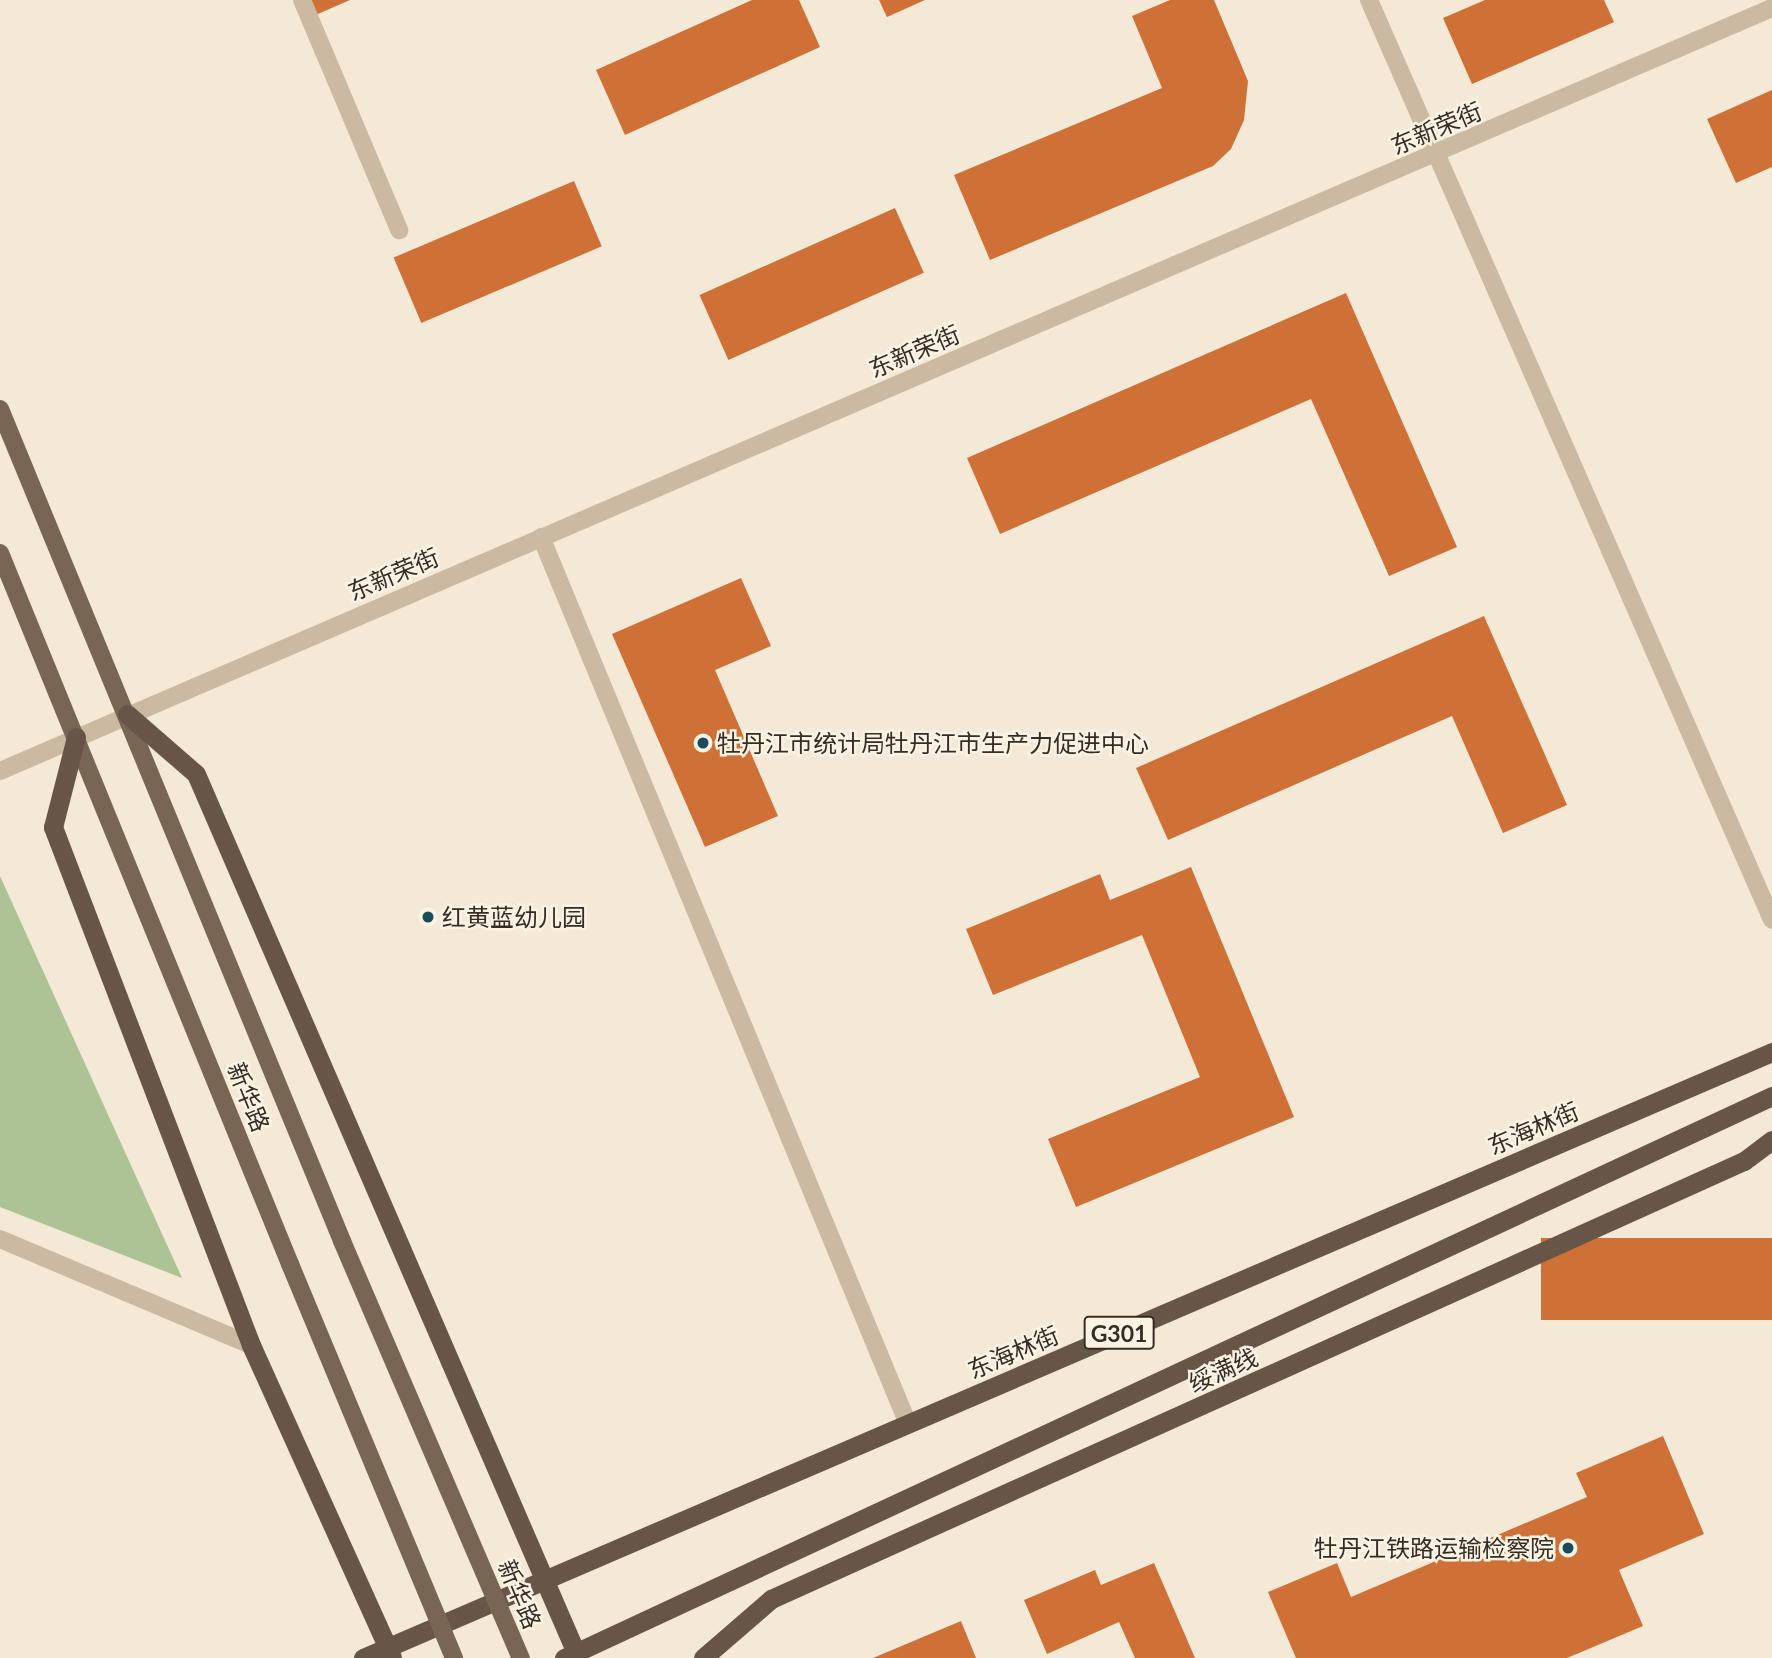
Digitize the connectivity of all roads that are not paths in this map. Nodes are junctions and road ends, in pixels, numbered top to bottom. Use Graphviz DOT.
graph roads {
  1 [pos="302,0"];
  2 [pos="1369,0"];
  3 [pos="1772,8"];
  4 [pos="1435,155"];
  5 [pos="399,230"];
  6 [pos="0,410"];
  7 [pos="541,537"];
  8 [pos="0,553"];
  9 [pos="127,714"];
  10 [pos="76,737"];
  11 [pos="0,771"];
  12 [pos="1772,920"];
  13 [pos="1772,1052"];
  14 [pos="1772,1096"];
  15 [pos="1772,1140"];
  16 [pos="0,1239"];
  17 [pos="251,1345"];
  18 [pos="908,1424"];
  19 [pos="542,1583"];
  20 [pos="390,1653"];
  21 [pos="570,1655"];
  22 [pos="363,1658"];
  23 [pos="454,1658"];
  24 [pos="521,1658"];
  25 [pos="703,1658"];
  1 -- 5 [label="street"];
  2 -- 4 [label="street"];
  3 -- 4 [label="street, 东新荣街"];
  4 -- 7 [label="street, 东新荣街"];
  4 -- 12 [label="street"];
  6 -- 9 [label="main road, 新华路"];
  7 -- 9 [label="street, 东新荣街"];
  7 -- 18 [label="street"];
  8 -- 10 [label="main road, 新华路"];
  9 -- 10 [label="street, 东新荣街"];
  9 -- 19 [label="highway"];
  9 -- 24 [label="main road, 新华路, bridge"];
  10 -- 11 [label="street, 东新荣街"];
  10 -- 17 [label="highway"];
  10 -- 23 [label="main road, 新华路, bridge"];
  13 -- 18 [label="highway, 东海林街 / G301"];
  14 -- 21 [label="highway, G301"];
  15 -- 25 [label="highway, 绥满线"];
  16 -- 17 [label="street"];
  17 -- 20 [label="highway"];
  18 -- 19 [label="highway, 东海林街 / G301"];
  19 -- 20 [label="highway, 东海林街 / G301"];
  19 -- 21 [label="highway"];
  20 -- 22 [label="highway, G301"];
}
